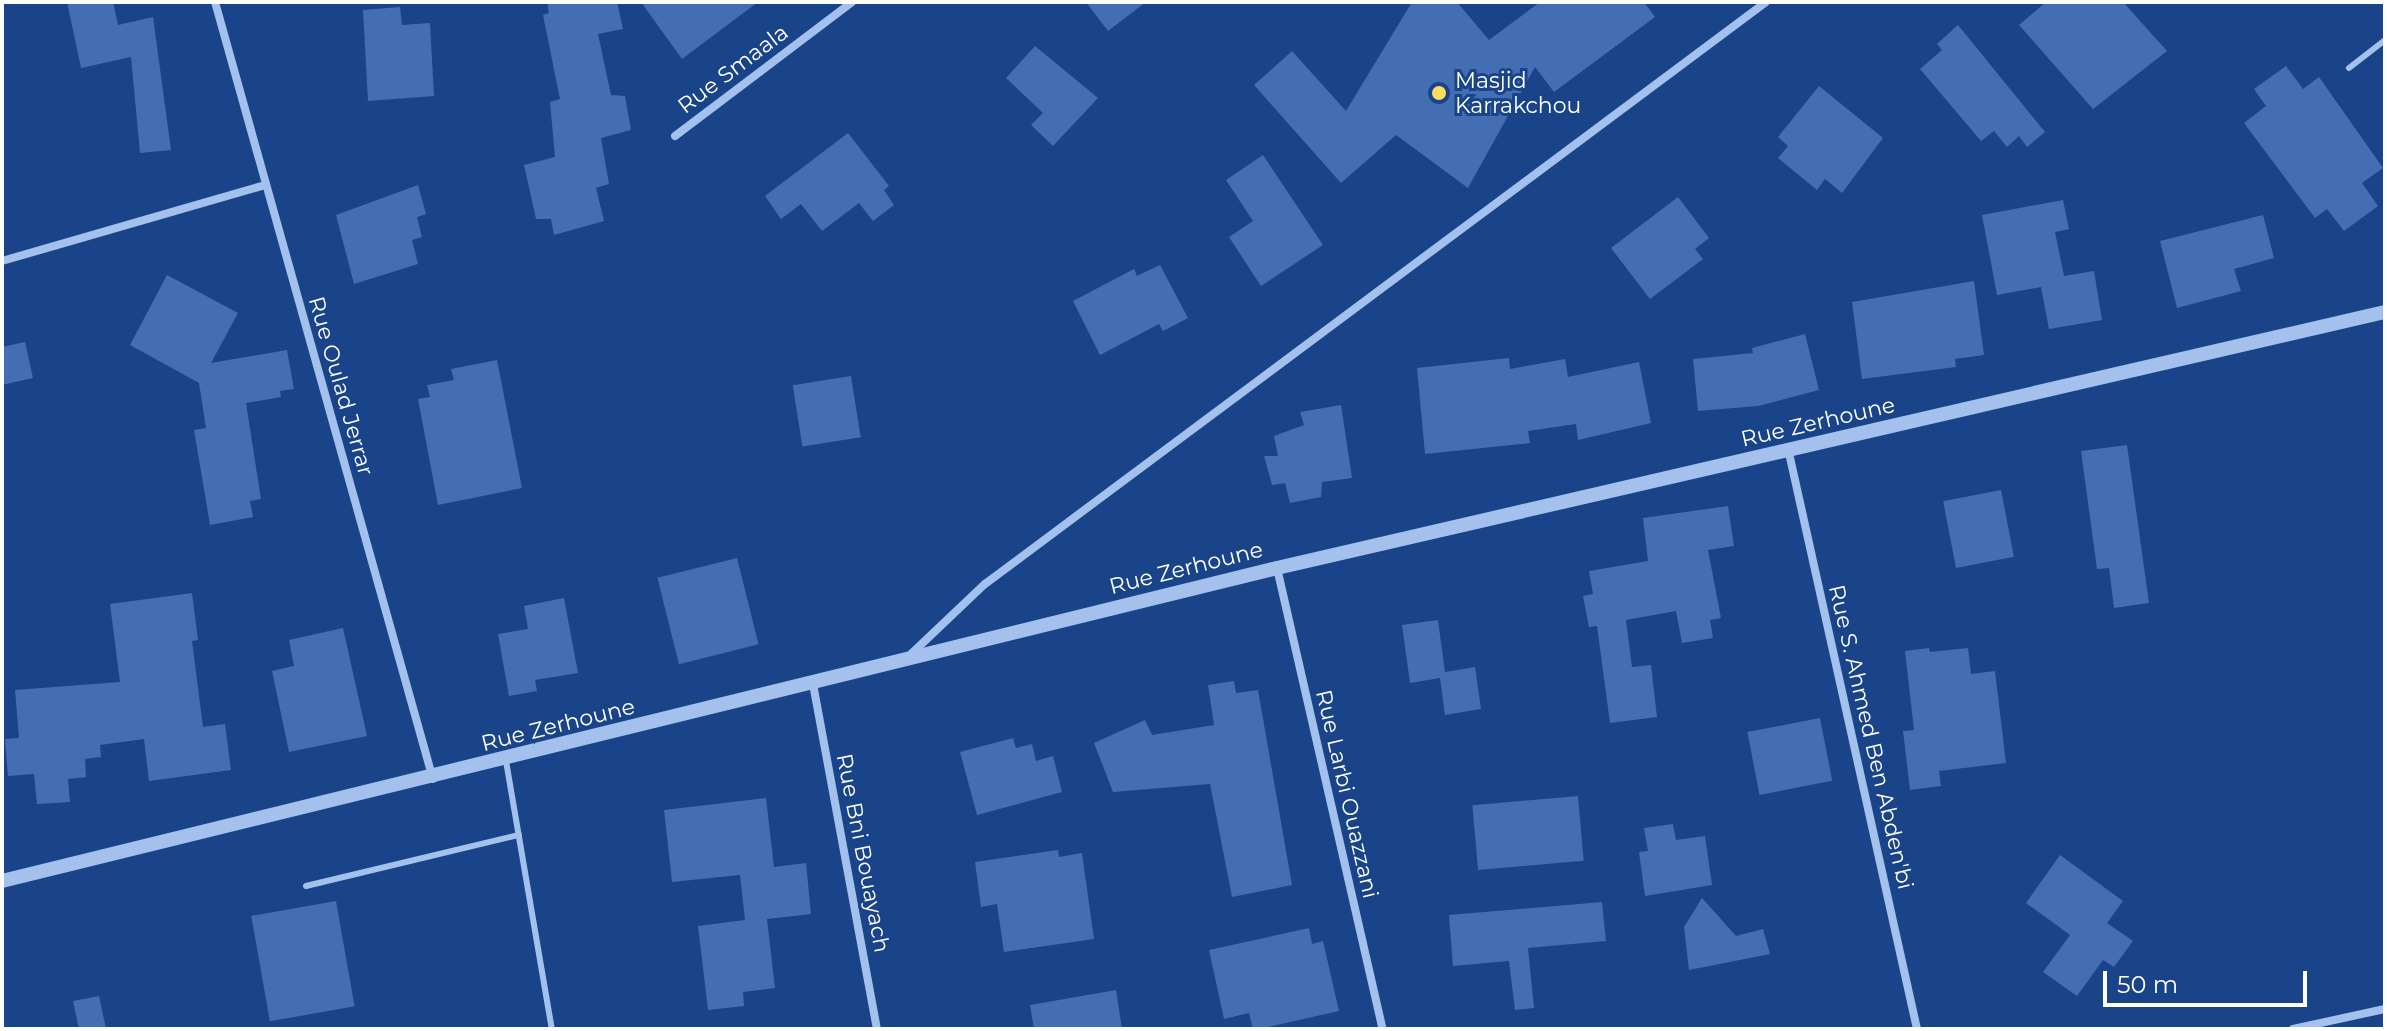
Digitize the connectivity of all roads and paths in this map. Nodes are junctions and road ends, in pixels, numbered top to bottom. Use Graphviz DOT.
graph roads {
  1 [pos="215,2"];
  2 [pos="852,2"];
  3 [pos="1766,2"];
  4 [pos="2385,40"];
  5 [pos="2349,68"];
  6 [pos="675,136"];
  7 [pos="265,185"];
  8 [pos="2,261"];
  9 [pos="2385,312"];
  10 [pos="1789,453"];
  11 [pos="1277,568"];
  12 [pos="906,660"];
  13 [pos="813,684"];
  14 [pos="506,761"];
  15 [pos="433,779"];
  16 [pos="519,835"];
  17 [pos="2,881"];
  18 [pos="306,886"];
  19 [pos="2385,1009"];
  20 [pos="552,1029"];
  21 [pos="877,1029"];
  22 [pos="1383,1029"];
  23 [pos="1917,1029"];
  24 [pos="2293,1029"];
  1 -- 7 [label="street, Rue Oulad Jerrar"];
  2 -- 6 [label="street, Rue Smaala"];
  3 -- 12 [label="street"];
  4 -- 5 [label="lane"];
  7 -- 8 [label="street"];
  7 -- 15 [label="street, Rue Oulad Jerrar"];
  9 -- 10 [label="street, Rue Zerhoune"];
  10 -- 11 [label="street, Rue Zerhoune"];
  10 -- 23 [label="street, Rue S. Ahmed Ben Abden'bi"];
  11 -- 12 [label="street, Rue Zerhoune"];
  11 -- 22 [label="street, Rue Larbi Ouazzani"];
  12 -- 13 [label="street, Rue Zerhoune"];
  13 -- 14 [label="street, Rue Zerhoune"];
  13 -- 21 [label="street, Rue Bni Bouayach"];
  14 -- 15 [label="street, Rue Zerhoune"];
  14 -- 16 [label="lane"];
  15 -- 17 [label="street, Rue Zerhoune"];
  16 -- 18 [label="lane"];
  16 -- 20 [label="lane"];
  19 -- 24 [label="street"];
}
